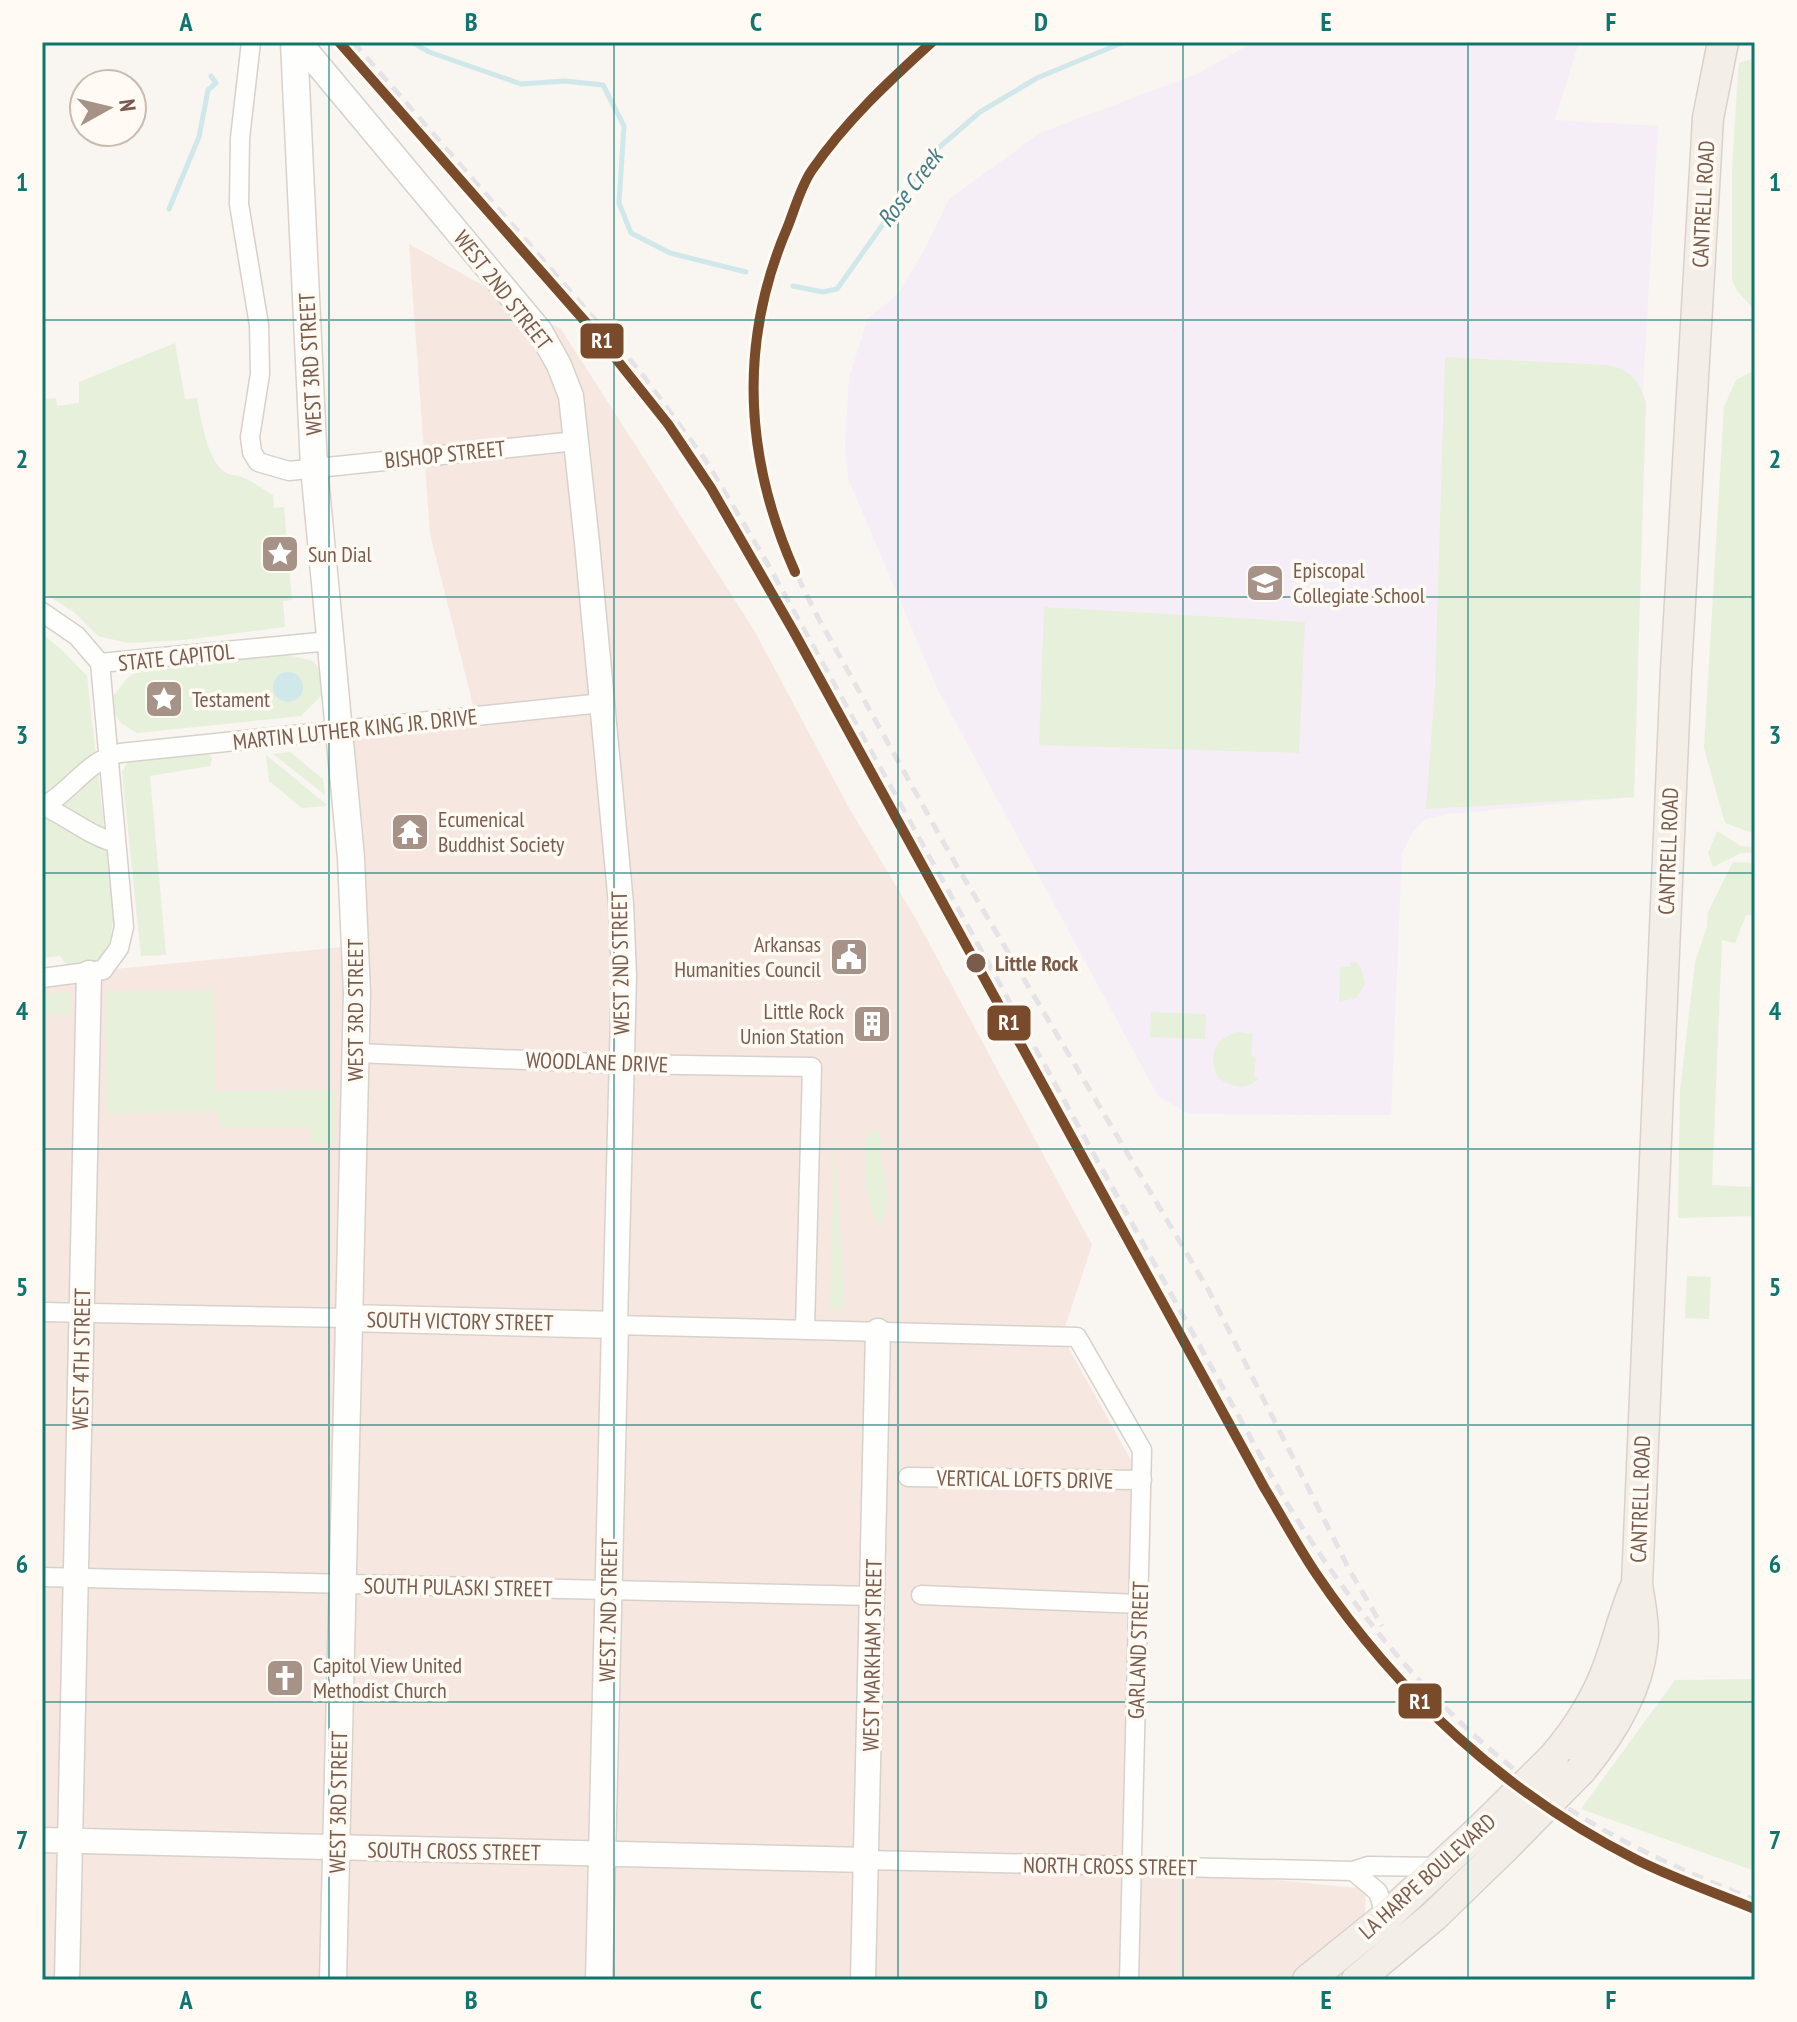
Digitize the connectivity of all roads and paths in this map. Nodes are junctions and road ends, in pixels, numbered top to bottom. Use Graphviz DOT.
graph roads {
  1 [pos="251,42"];
  2 [pos="296,42"];
  3 [pos="1704,42"];
  4 [pos="1723,42"];
  5 [pos="1708,118"];
  6 [pos="576,441"];
  7 [pos="314,467"];
  8 [pos="42,612"];
  9 [pos="330,641"];
  10 [pos="100,663"];
  11 [pos="602,703"];
  12 [pos="340,731"];
  13 [pos="108,756"];
  14 [pos="44,807"];
  15 [pos="116,843"];
  16 [pos="89,973"];
  17 [pos="42,978"];
  18 [pos="356,1053"];
  19 [pos="621,1064"];
  20 [pos="42,1312"];
  21 [pos="81,1313"];
  22 [pos="349,1318"];
  23 [pos="615,1325"];
  24 [pos="805,1329"];
  25 [pos="878,1331"];
  26 [pos="1077,1337"];
  27 [pos="908,1477"];
  28 [pos="1142,1480"];
  29 [pos="42,1577"];
  30 [pos="76,1578"];
  31 [pos="1637,1584"];
  32 [pos="343,1585"];
  33 [pos="608,1591"];
  34 [pos="921,1595"];
  35 [pos="873,1596"];
  36 [pos="1140,1604"];
  37 [pos="1492,1839"];
  38 [pos="42,1840"];
  39 [pos="70,1841"];
  40 [pos="337,1848"];
  41 [pos="602,1854"];
  42 [pos="867,1860"];
  43 [pos="1132,1866"];
  44 [pos="1440,1867"];
  45 [pos="1353,1871"];
  46 [pos="1386,1917"];
  47 [pos="1364,1977"];
  48 [pos="67,1980"];
  49 [pos="333,1980"];
  50 [pos="599,1980"];
  51 [pos="863,1980"];
  52 [pos="1129,1980"];
  53 [pos="1308,1980"];
  1 -- 7 [label="street, BISHOP STREET"];
  2 -- 6 [label="street, WEST 2ND STREET"];
  2 -- 7 [label="main road, WEST 3RD STREET"];
  3 -- 5 [label="main road, CANTRELL ROAD"];
  4 -- 5 [label="main road, CANTRELL ROAD"];
  5 -- 31 [label="main road, CANTRELL ROAD"];
  6 -- 7 [label="street, BISHOP STREET"];
  6 -- 11 [label="street, WEST 2ND STREET"];
  7 -- 9 [label="main road, WEST 3RD STREET"];
  8 -- 10 [label="street, STATE CAPITOL"];
  9 -- 10 [label="street, STATE CAPITOL"];
  9 -- 12 [label="main road, WEST 3RD STREET"];
  10 -- 13 [label="street"];
  11 -- 12 [label="street, MARTIN LUTHER KING JR. DRIVE"];
  11 -- 19 [label="street, WEST 2ND STREET"];
  12 -- 13 [label="street, MARTIN LUTHER KING JR. DRIVE"];
  12 -- 18 [label="main road, WEST 3RD STREET"];
  13 -- 14 [label="street"];
  13 -- 15 [label="street"];
  14 -- 15 [label="street"];
  15 -- 16 [label="street"];
  16 -- 17 [label="street"];
  16 -- 21 [label="street, WEST 4TH STREET"];
  18 -- 19 [label="street, WOODLANE DRIVE"];
  18 -- 22 [label="main road, WEST 3RD STREET"];
  19 -- 23 [label="street, WEST 2ND STREET"];
  19 -- 24 [label="street, WOODLANE DRIVE"];
  20 -- 21 [label="street, SOUTH VICTORY STREET"];
  21 -- 22 [label="street, SOUTH VICTORY STREET"];
  21 -- 30 [label="street, WEST 4TH STREET"];
  22 -- 23 [label="main road, SOUTH VICTORY STREET"];
  22 -- 32 [label="main road, WEST 3RD STREET"];
  23 -- 24 [label="street, SOUTH VICTORY STREET"];
  23 -- 33 [label="main road, WEST 2ND STREET"];
  24 -- 25 [label="street, SOUTH VICTORY STREET"];
  25 -- 26 [label="street, SOUTH VICTORY STREET"];
  25 -- 35 [label="street, WEST MARKHAM STREET"];
  26 -- 28 [label="street, GARLAND STREET"];
  27 -- 28 [label="street, VERTICAL LOFTS DRIVE"];
  28 -- 36 [label="street, GARLAND STREET"];
  29 -- 30 [label="street, SOUTH PULASKI STREET"];
  30 -- 32 [label="street, SOUTH PULASKI STREET"];
  30 -- 39 [label="street, WEST 4TH STREET"];
  31 -- 37 [label="main road, LA HARPE BOULEVARD, bridge"];
  31 -- 37 [label="main road, LA HARPE BOULEVARD, bridge"];
  32 -- 33 [label="street, SOUTH PULASKI STREET"];
  32 -- 40 [label="main road, WEST 3RD STREET"];
  33 -- 35 [label="street, SOUTH PULASKI STREET"];
  33 -- 41 [label="main road, WEST 2ND STREET"];
  34 -- 36 [label="street"];
  35 -- 42 [label="street, WEST MARKHAM STREET"];
  36 -- 43 [label="street, GARLAND STREET"];
  37 -- 44 [label="main road, LA HARPE BOULEVARD"];
  37 -- 47 [label="main road, LA HARPE BOULEVARD"];
  38 -- 39 [label="street, SOUTH CROSS STREET"];
  39 -- 40 [label="street, SOUTH CROSS STREET"];
  39 -- 48 [label="street, WEST 4TH STREET"];
  40 -- 41 [label="street, SOUTH CROSS STREET"];
  40 -- 49 [label="main road, WEST 3RD STREET"];
  41 -- 42 [label="street, SOUTH CROSS STREET"];
  41 -- 50 [label="main road, WEST 2ND STREET"];
  42 -- 43 [label="street, NORTH CROSS STREET"];
  42 -- 51 [label="street, WEST MARKHAM STREET"];
  43 -- 45 [label="street, NORTH CROSS STREET"];
  43 -- 52 [label="street, GARLAND STREET"];
  44 -- 45 [label="street, NORTH CROSS STREET"];
  44 -- 46 [label="main road, LA HARPE BOULEVARD"];
  45 -- 46 [label="street"];
  46 -- 53 [label="main road, LA HARPE BOULEVARD"];
}
